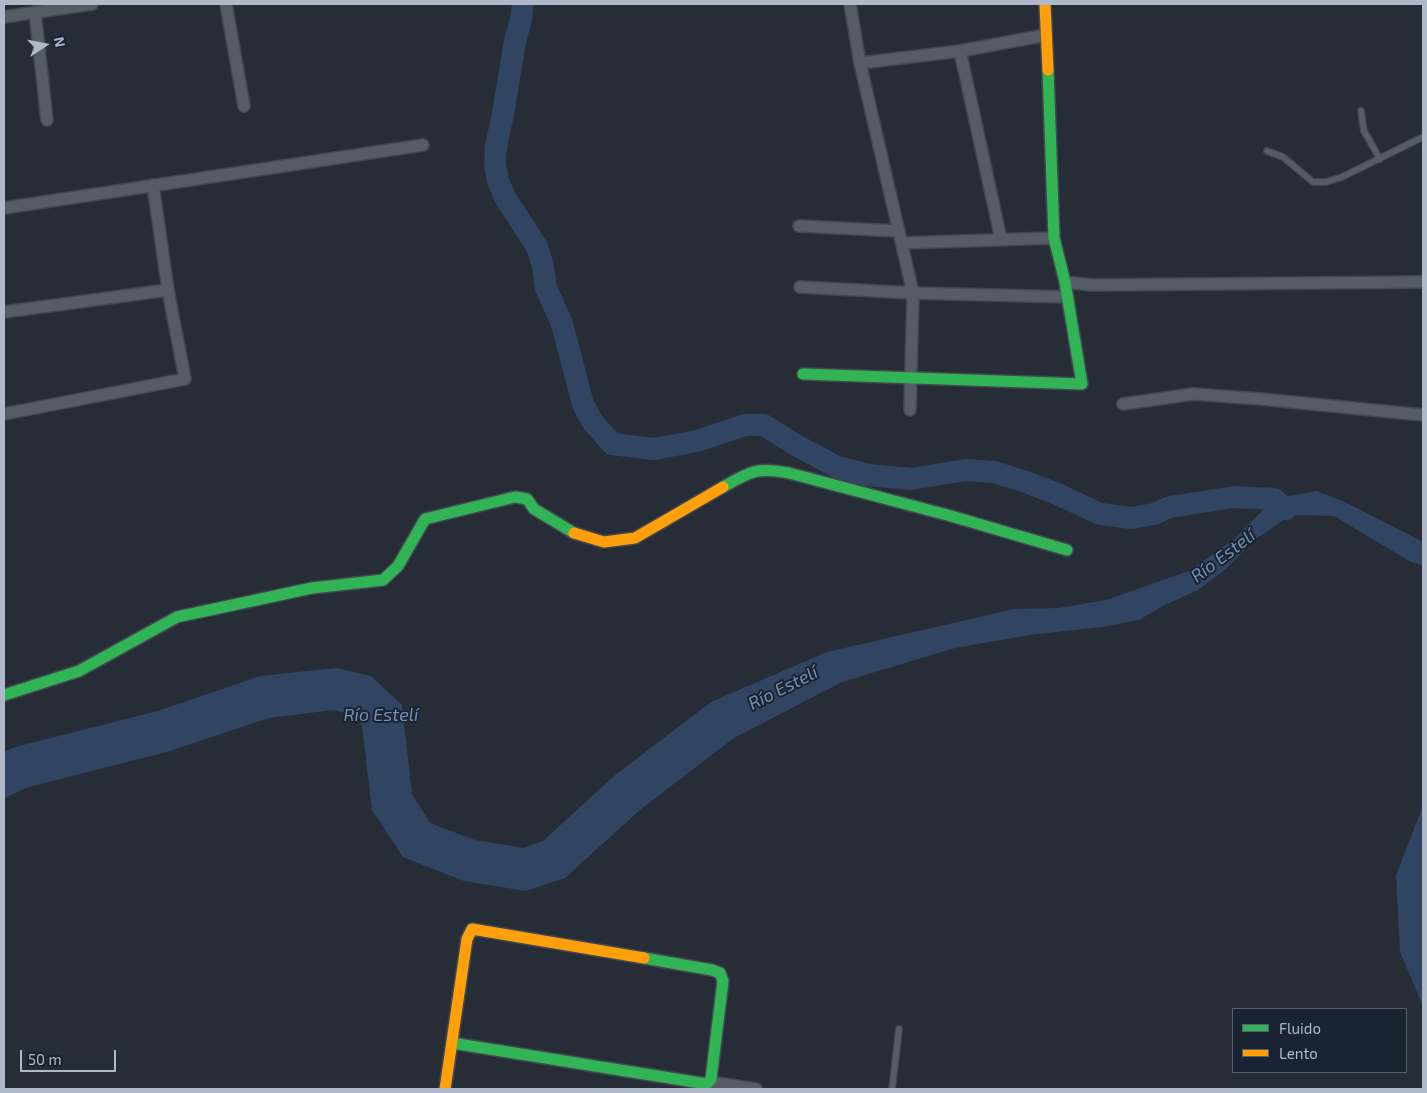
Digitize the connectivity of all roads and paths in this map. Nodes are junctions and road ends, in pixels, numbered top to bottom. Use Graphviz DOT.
graph roads {
  1 [pos="92,4"];
  2 [pos="226,4"];
  3 [pos="850,4"];
  4 [pos="1045,4"];
  5 [pos="35,12"];
  6 [pos="4,17"];
  7 [pos="1046,35"];
  8 [pos="960,51"];
  9 [pos="860,63"];
  10 [pos="244,106"];
  11 [pos="1361,110"];
  12 [pos="48,120"];
  13 [pos="1423,137"];
  14 [pos="424,144"];
  15 [pos="1267,150"];
  16 [pos="1380,158"];
  17 [pos="153,185"];
  18 [pos="4,208"];
  19 [pos="799,226"];
  20 [pos="899,231"];
  21 [pos="1054,238"];
  22 [pos="1001,239"];
  23 [pos="902,243"];
  24 [pos="1065,282"];
  25 [pos="1423,282"];
  26 [pos="800,287"];
  27 [pos="168,290"];
  28 [pos="913,293"];
  29 [pos="1068,297"];
  30 [pos="4,312"];
  31 [pos="803,374"];
  32 [pos="911,379"];
  33 [pos="1123,404"];
  34 [pos="910,410"];
  35 [pos="4,414"];
  36 [pos="1423,415"];
  37 [pos="1067,550"];
  38 [pos="4,695"];
  39 [pos="899,1029"];
  40 [pos="452,1043"];
  41 [pos="710,1082"];
  42 [pos="445,1089"];
  43 [pos="756,1089"];
  44 [pos="892,1089"];
  1 -- 5 [label="street"];
  2 -- 10 [label="street"];
  3 -- 9 [label="street"];
  4 -- 7 [label="street"];
  5 -- 6 [label="street"];
  5 -- 12 [label="street"];
  7 -- 8 [label="street"];
  7 -- 21 [label="street"];
  8 -- 9 [label="street"];
  8 -- 22 [label="street"];
  9 -- 20 [label="street"];
  11 -- 16 [label="lane"];
  13 -- 16 [label="lane"];
  14 -- 17 [label="street"];
  15 -- 16 [label="lane"];
  17 -- 18 [label="street"];
  17 -- 27 [label="street"];
  19 -- 20 [label="street"];
  20 -- 23 [label="street"];
  21 -- 22 [label="street"];
  21 -- 24 [label="street"];
  22 -- 23 [label="street"];
  23 -- 28 [label="street"];
  24 -- 25 [label="street"];
  24 -- 29 [label="street"];
  26 -- 28 [label="street"];
  27 -- 30 [label="street"];
  27 -- 35 [label="street"];
  28 -- 29 [label="street"];
  28 -- 32 [label="street"];
  29 -- 32 [label="street"];
  31 -- 32 [label="street"];
  32 -- 34 [label="street"];
  33 -- 36 [label="street"];
  37 -- 38 [label="street"];
  39 -- 44 [label="lane"];
  40 -- 41 [label="street"];
  40 -- 41 [label="street"];
  40 -- 42 [label="street"];
  41 -- 43 [label="street"];
}
